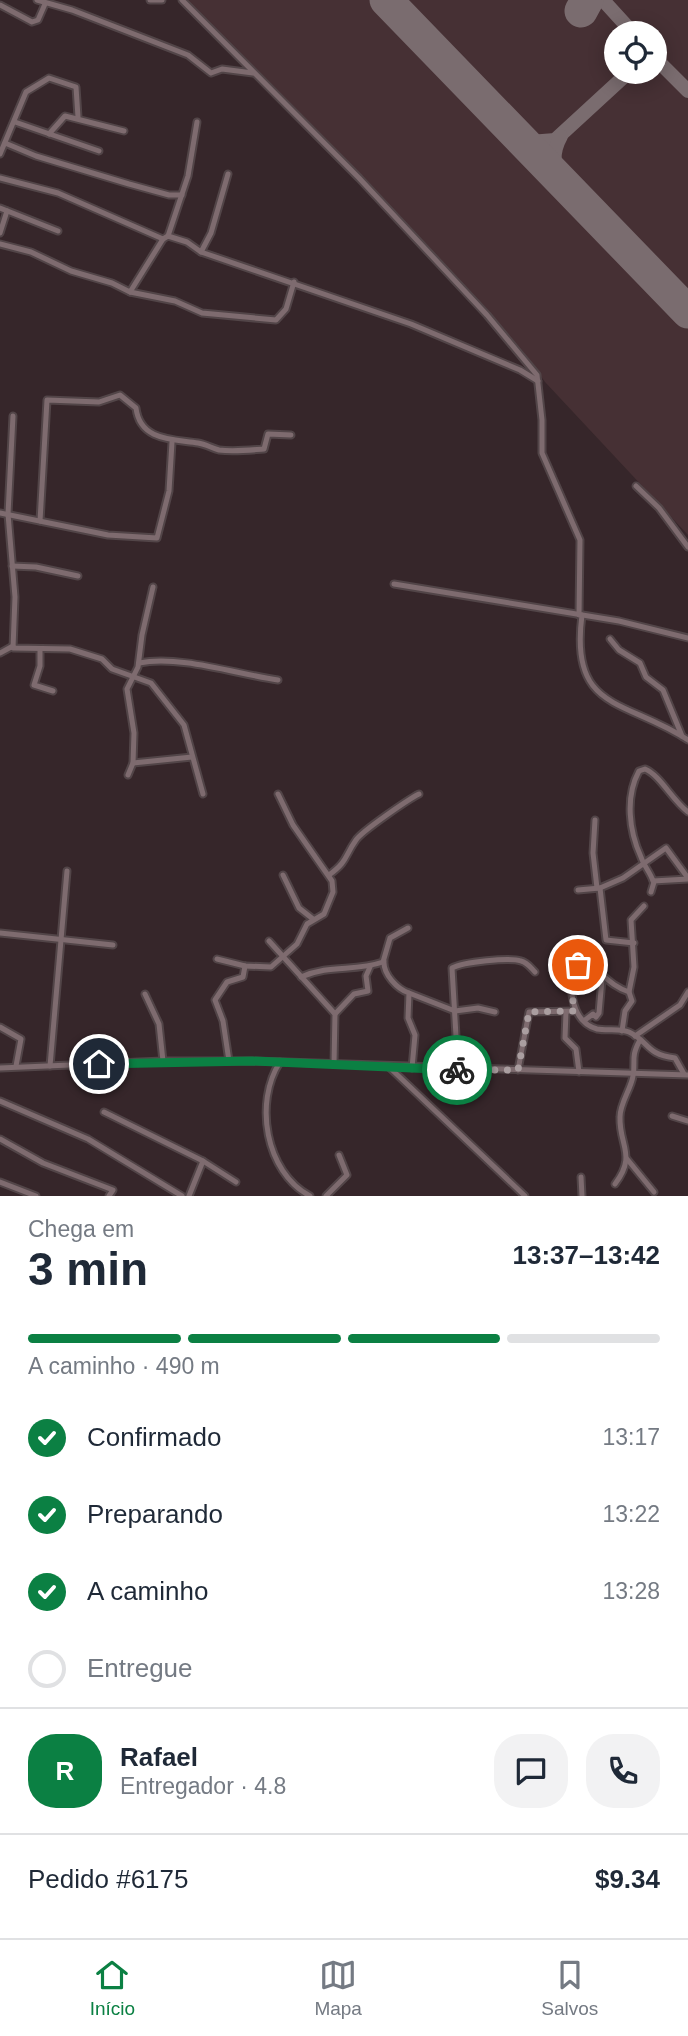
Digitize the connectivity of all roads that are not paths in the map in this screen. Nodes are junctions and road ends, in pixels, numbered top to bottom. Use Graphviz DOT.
graph roads {
  1 [pos="37,0"];
  2 [pos="150,0"];
  3 [pos="162,0"];
  4 [pos="182,0"];
  5 [pos="45,4"];
  6 [pos="0,5"];
  7 [pos="254,73"];
  8 [pos="78,117"];
  9 [pos="15,122"];
  10 [pos="197,122"];
  11 [pos="124,131"];
  12 [pos="49,134"];
  13 [pos="5,143"];
  14 [pos="99,151"];
  15 [pos="0,154"];
  16 [pos="228,174"];
  17 [pos="0,178"];
  18 [pos="182,195"];
  19 [pos="0,208"];
  20 [pos="7,211"];
  21 [pos="58,231"];
  22 [pos="0,233"];
  23 [pos="166,237"];
  24 [pos="0,244"];
  25 [pos="201,252"];
  26 [pos="293,282"];
  27 [pos="130,292"];
  28 [pos="538,381"];
  29 [pos="13,416"];
  30 [pos="291,435"];
  31 [pos="172,442"];
  32 [pos="636,486"];
  33 [pos="0,513"];
  34 [pos="8,514"];
  35 [pos="40,521"];
  36 [pos="688,547"];
  37 [pos="12,566"];
  38 [pos="78,576"];
  39 [pos="394,584"];
  40 [pos="153,587"];
  41 [pos="581,615"];
  42 [pos="688,638"];
  43 [pos="610,639"];
  44 [pos="13,646"];
  45 [pos="40,650"];
  46 [pos="0,653"];
  47 [pos="139,663"];
  48 [pos="134,675"];
  49 [pos="278,680"];
  50 [pos="53,691"];
  51 [pos="685,738"];
  52 [pos="192,757"];
  53 [pos="133,763"];
  54 [pos="128,775"];
  55 [pos="203,794"];
  56 [pos="278,794"];
  57 [pos="419,794"];
  58 [pos="688,812"];
  59 [pos="595,820"];
  60 [pos="644,862"];
  61 [pos="67,871"];
  62 [pos="283,874"];
  63 [pos="329,875"];
  64 [pos="688,878"];
  65 [pos="654,882"];
  66 [pos="598,888"];
  67 [pos="578,890"];
  68 [pos="651,892"];
  69 [pos="644,906"];
  70 [pos="313,919"];
  71 [pos="408,928"];
  72 [pos="0,933"];
  73 [pos="60,938"];
  74 [pos="269,942"];
  75 [pos="634,943"];
  76 [pos="113,945"];
  77 [pos="285,957"];
  78 [pos="218,959"];
  79 [pos="384,961"];
  80 [pos="245,967"];
  81 [pos="370,967"];
  82 [pos="535,972"];
  83 [pos="301,977"];
  84 [pos="602,979"];
  85 [pos="629,992"];
  86 [pos="688,992"];
  87 [pos="409,993"];
  88 [pos="145,994"];
  89 [pos="455,1011"];
  90 [pos="575,1011"];
  91 [pos="495,1012"];
  92 [pos="566,1012"];
  93 [pos="335,1014"];
  94 [pos="585,1020"];
  95 [pos="0,1027"];
  96 [pos="622,1031"];
  97 [pos="637,1038"];
  98 [pos="163,1061"];
  99 [pos="229,1061"];
  100 [pos="280,1062"];
  101 [pos="334,1064"];
  102 [pos="16,1066"];
  103 [pos="50,1066"];
  104 [pos="388,1066"];
  105 [pos="0,1068"];
  106 [pos="412,1068"];
  107 [pos="458,1070"];
  108 [pos="518,1070"];
  109 [pos="579,1072"];
  110 [pos="634,1072"];
  111 [pos="686,1074"];
  112 [pos="0,1101"];
  113 [pos="104,1112"];
  114 [pos="672,1116"];
  115 [pos="688,1121"];
  116 [pos="0,1139"];
  117 [pos="339,1156"];
  118 [pos="628,1160"];
  119 [pos="203,1161"];
  120 [pos="581,1177"];
  121 [pos="0,1182"];
  122 [pos="236,1182"];
  123 [pos="615,1184"];
  124 [pos="654,1192"];
  125 [pos="36,1196"];
  126 [pos="109,1196"];
  127 [pos="181,1196"];
  128 [pos="189,1196"];
  129 [pos="310,1196"];
  130 [pos="326,1196"];
  131 [pos="525,1196"];
  132 [pos="582,1196"];
  1 -- 5 [label="street"];
  2 -- 3 [label="street"];
  4 -- 7 [label="street"];
  5 -- 6 [label="street"];
  5 -- 7 [label="street"];
  7 -- 28 [label="street"];
  8 -- 9 [label="street"];
  8 -- 11 [label="street"];
  8 -- 12 [label="street"];
  9 -- 12 [label="street"];
  9 -- 13 [label="street"];
  10 -- 18 [label="street"];
  12 -- 14 [label="street"];
  13 -- 15 [label="street"];
  13 -- 18 [label="street"];
  16 -- 25 [label="street"];
  17 -- 23 [label="street"];
  18 -- 23 [label="street"];
  19 -- 20 [label="street"];
  20 -- 21 [label="street"];
  20 -- 22 [label="street"];
  23 -- 25 [label="street"];
  23 -- 27 [label="street"];
  24 -- 27 [label="street"];
  25 -- 26 [label="street"];
  26 -- 27 [label="street"];
  26 -- 28 [label="street"];
  28 -- 41 [label="street"];
  29 -- 34 [label="street"];
  30 -- 31 [label="street"];
  31 -- 35 [label="street"];
  31 -- 35 [label="street"];
  32 -- 36 [label="street"];
  33 -- 34 [label="street"];
  34 -- 35 [label="street"];
  34 -- 37 [label="street"];
  37 -- 38 [label="street"];
  37 -- 44 [label="street"];
  39 -- 41 [label="street"];
  40 -- 47 [label="street"];
  41 -- 42 [label="street"];
  41 -- 51 [label="street"];
  43 -- 51 [label="street"];
  44 -- 45 [label="street"];
  44 -- 46 [label="street"];
  45 -- 48 [label="street"];
  45 -- 50 [label="street"];
  47 -- 48 [label="street"];
  47 -- 49 [label="street"];
  48 -- 52 [label="street"];
  48 -- 53 [label="street"];
  52 -- 53 [label="street"];
  52 -- 55 [label="street"];
  53 -- 54 [label="street"];
  56 -- 63 [label="street"];
  57 -- 63 [label="street"];
  58 -- 60 [label="street"];
  59 -- 66 [label="street"];
  60 -- 64 [label="street"];
  60 -- 65 [label="street"];
  60 -- 66 [label="street"];
  61 -- 73 [label="street"];
  62 -- 70 [label="street"];
  63 -- 70 [label="street"];
  64 -- 65 [label="street"];
  65 -- 68 [label="street"];
  66 -- 67 [label="street"];
  66 -- 75 [label="street"];
  69 -- 75 [label="street"];
  70 -- 77 [label="street"];
  71 -- 79 [label="street"];
  72 -- 73 [label="street"];
  73 -- 76 [label="street"];
  73 -- 103 [label="street"];
  74 -- 77 [label="street"];
  75 -- 85 [label="street"];
  77 -- 80 [label="street"];
  77 -- 83 [label="street"];
  78 -- 80 [label="street"];
  79 -- 81 [label="street"];
  79 -- 87 [label="street"];
  80 -- 99 [label="street"];
  81 -- 83 [label="street"];
  81 -- 93 [label="street"];
  82 -- 89 [label="street"];
  83 -- 93 [label="street"];
  84 -- 85 [label="street"];
  84 -- 90 [label="street"];
  84 -- 94 [label="street"];
  85 -- 96 [label="street"];
  86 -- 97 [label="street"];
  87 -- 89 [label="street"];
  87 -- 106 [label="street"];
  88 -- 98 [label="street"];
  89 -- 91 [label="street"];
  89 -- 107 [label="street"];
  90 -- 92 [label="street"];
  90 -- 94 [label="street"];
  92 -- 108 [label="street"];
  92 -- 109 [label="street"];
  93 -- 101 [label="street"];
  94 -- 96 [label="street"];
  95 -- 102 [label="street"];
  96 -- 97 [label="street"];
  97 -- 110 [label="street"];
  97 -- 111 [label="street"];
  98 -- 99 [label="street"];
  98 -- 103 [label="street"];
  99 -- 100 [label="street"];
  100 -- 101 [label="street"];
  100 -- 129 [label="street"];
  101 -- 104 [label="street"];
  102 -- 103 [label="street"];
  102 -- 105 [label="street"];
  104 -- 106 [label="street"];
  104 -- 131 [label="street"];
  106 -- 107 [label="street"];
  107 -- 108 [label="street"];
  108 -- 109 [label="street"];
  109 -- 110 [label="street"];
  110 -- 111 [label="street"];
  110 -- 118 [label="street"];
  112 -- 127 [label="street"];
  113 -- 119 [label="street"];
  114 -- 115 [label="street"];
  116 -- 126 [label="street"];
  117 -- 130 [label="street"];
  118 -- 123 [label="street"];
  118 -- 124 [label="street"];
  119 -- 122 [label="street"];
  119 -- 128 [label="street"];
  120 -- 132 [label="street"];
  121 -- 125 [label="street"];
}
